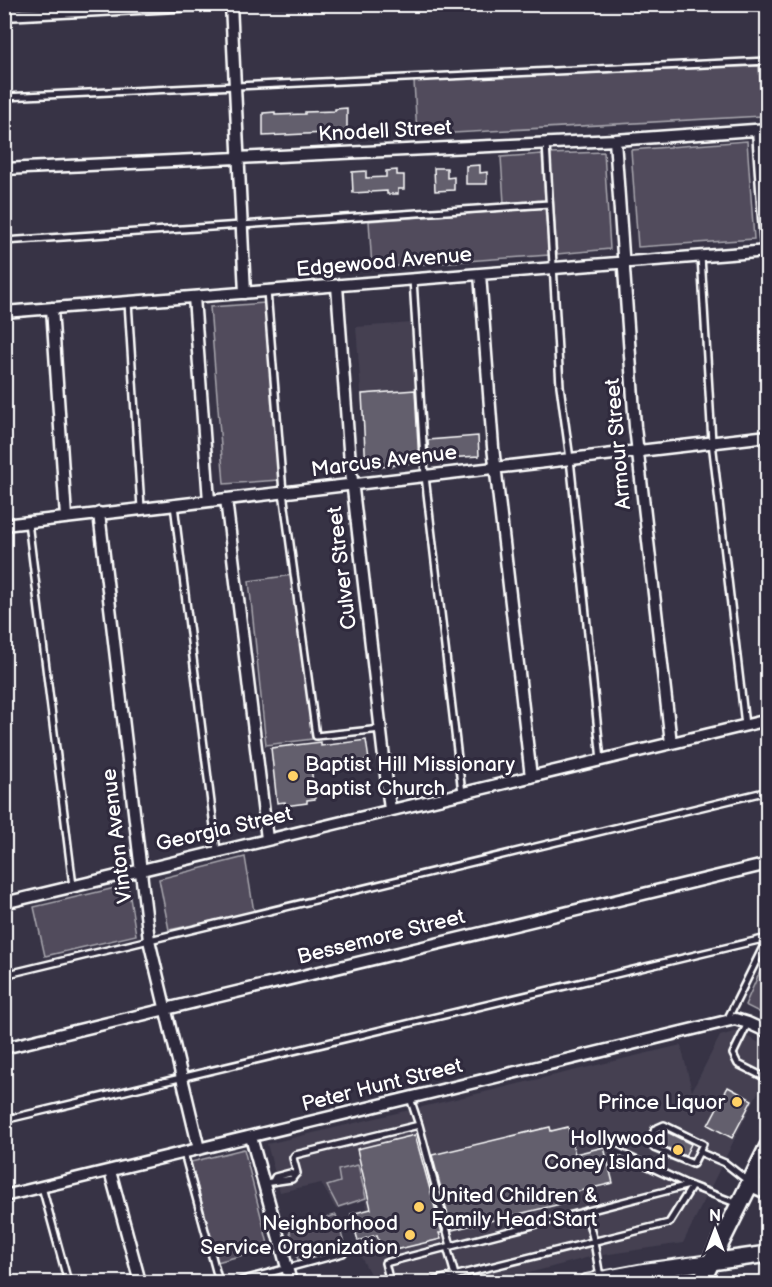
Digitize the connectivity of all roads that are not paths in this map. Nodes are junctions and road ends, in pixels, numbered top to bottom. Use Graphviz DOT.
graph roads {
  1 [pos="216,4"];
  2 [pos="231,4"];
  3 [pos="4,15"];
  4 [pos="768,61"];
  5 [pos="235,86"];
  6 [pos="4,97"];
  7 [pos="763,130"];
  8 [pos="615,140"];
  9 [pos="546,143"];
  10 [pos="238,157"];
  11 [pos="4,169"];
  12 [pos="549,204"];
  13 [pos="242,226"];
  14 [pos="4,241"];
  15 [pos="767,251"];
  16 [pos="701,256"];
  17 [pos="623,262"];
  18 [pos="552,268"];
  19 [pos="480,274"];
  20 [pos="768,277"];
  21 [pos="413,279"];
  22 [pos="337,285"];
  23 [pos="267,291"];
  24 [pos="244,293"];
  25 [pos="194,297"];
  26 [pos="128,302"];
  27 [pos="52,308"];
  28 [pos="4,312"];
  29 [pos="768,436"];
  30 [pos="712,442"];
  31 [pos="637,451"];
  32 [pos="570,459"];
  33 [pos="495,467"];
  34 [pos="425,476"];
  35 [pos="352,484"];
  36 [pos="283,492"];
  37 [pos="226,499"];
  38 [pos="209,501"];
  39 [pos="174,505"];
  40 [pos="141,508"];
  41 [pos="99,513"];
  42 [pos="66,517"];
  43 [pos="28,522"];
  44 [pos="4,525"];
  45 [pos="768,720"];
  46 [pos="744,726"];
  47 [pos="381,729"];
  48 [pos="671,743"];
  49 [pos="601,760"];
  50 [pos="531,777"];
  51 [pos="768,791"];
  52 [pos="462,793"];
  53 [pos="390,810"];
  54 [pos="267,839"];
  55 [pos="217,851"];
  56 [pos="768,864"];
  57 [pos="141,869"];
  58 [pos="73,886"];
  59 [pos="4,903"];
  60 [pos="767,937"];
  61 [pos="149,940"];
  62 [pos="4,975"];
  63 [pos="166,1009"];
  64 [pos="726,1022"];
  65 [pos="748,1023"];
  66 [pos="768,1032"];
  67 [pos="4,1048"];
  68 [pos="182,1078"];
  69 [pos="768,1079"];
  70 [pos="410,1098"];
  71 [pos="4,1120"];
  72 [pos="419,1125"];
  73 [pos="251,1137"];
  74 [pos="768,1147"];
  75 [pos="199,1149"];
  76 [pos="616,1151"];
  77 [pos="699,1152"];
  78 [pos="184,1153"];
  79 [pos="110,1171"];
  80 [pos="268,1182"];
  81 [pos="750,1183"];
  82 [pos="690,1186"];
  83 [pos="42,1187"];
  84 [pos="768,1191"];
  85 [pos="4,1196"];
  86 [pos="739,1205"];
  87 [pos="586,1211"];
  88 [pos="594,1242"];
  89 [pos="449,1247"];
  90 [pos="343,1253"];
  91 [pos="768,1254"];
  92 [pos="711,1262"];
  93 [pos="287,1268"];
  94 [pos="456,1279"];
  95 [pos="598,1281"];
  96 [pos="68,1282"];
  97 [pos="140,1282"];
  98 [pos="219,1282"];
  99 [pos="236,1282"];
  100 [pos="291,1282"];
  101 [pos="390,1282"];
  102 [pos="429,1282"];
  103 [pos="700,1282"];
  1 -- 3 [label="street"];
  2 -- 5 [label="street"];
  4 -- 5 [label="lane"];
  5 -- 6 [label="lane"];
  5 -- 10 [label="street"];
  7 -- 8 [label="street, Knodell Street"];
  7 -- 15 [label="street"];
  8 -- 9 [label="street, Knodell Street"];
  8 -- 17 [label="street, Armour Street"];
  9 -- 10 [label="street, Knodell Street"];
  9 -- 12 [label="lane"];
  10 -- 11 [label="street, Knodell Street"];
  10 -- 13 [label="street"];
  12 -- 13 [label="lane"];
  12 -- 18 [label="lane"];
  13 -- 14 [label="lane"];
  13 -- 24 [label="street"];
  15 -- 16 [label="street, Edgewood Avenue"];
  15 -- 20 [label="street"];
  16 -- 17 [label="street, Edgewood Avenue"];
  16 -- 30 [label="lane"];
  17 -- 18 [label="street, Edgewood Avenue"];
  17 -- 31 [label="street, Armour Street"];
  18 -- 19 [label="street, Edgewood Avenue"];
  18 -- 32 [label="lane"];
  19 -- 21 [label="street, Edgewood Avenue"];
  19 -- 33 [label="street"];
  21 -- 22 [label="street, Edgewood Avenue"];
  21 -- 34 [label="lane"];
  22 -- 23 [label="street, Edgewood Avenue"];
  22 -- 35 [label="street, Culver Street"];
  23 -- 24 [label="street, Edgewood Avenue"];
  23 -- 36 [label="lane"];
  24 -- 25 [label="street, Edgewood Avenue"];
  25 -- 26 [label="street, Edgewood Avenue"];
  25 -- 38 [label="street"];
  26 -- 27 [label="street, Edgewood Avenue"];
  26 -- 40 [label="lane"];
  27 -- 28 [label="street, Edgewood Avenue"];
  27 -- 42 [label="street"];
  29 -- 30 [label="street, Marcus Avenue"];
  30 -- 31 [label="street, Marcus Avenue"];
  30 -- 46 [label="lane"];
  31 -- 32 [label="street, Marcus Avenue"];
  31 -- 48 [label="street, Armour Street"];
  32 -- 33 [label="street, Marcus Avenue"];
  32 -- 49 [label="lane"];
  33 -- 34 [label="street, Marcus Avenue"];
  33 -- 50 [label="street"];
  34 -- 35 [label="street, Marcus Avenue"];
  34 -- 52 [label="lane"];
  35 -- 36 [label="street, Marcus Avenue"];
  35 -- 47 [label="street, Culver Street"];
  36 -- 37 [label="street, Marcus Avenue"];
  36 -- 47 [label="lane"];
  37 -- 38 [label="street, Marcus Avenue"];
  37 -- 54 [label="street"];
  38 -- 39 [label="street, Marcus Avenue"];
  39 -- 40 [label="street, Marcus Avenue"];
  39 -- 55 [label="lane"];
  40 -- 41 [label="street, Marcus Avenue"];
  41 -- 42 [label="street, Marcus Avenue"];
  41 -- 57 [label="street, Vinton Avenue"];
  42 -- 43 [label="street, Marcus Avenue"];
  43 -- 44 [label="street, Marcus Avenue"];
  43 -- 58 [label="lane"];
  45 -- 46 [label="street, Georgia Street"];
  46 -- 48 [label="street, Georgia Street"];
  47 -- 53 [label="street, Culver Street"];
  48 -- 49 [label="street, Georgia Street"];
  49 -- 50 [label="street, Georgia Street"];
  50 -- 52 [label="street, Georgia Street"];
  51 -- 61 [label="lane"];
  52 -- 53 [label="street, Georgia Street"];
  53 -- 54 [label="street, Georgia Street"];
  54 -- 55 [label="street, Georgia Street"];
  55 -- 57 [label="street, Georgia Street"];
  56 -- 63 [label="street, Bessemore Street"];
  57 -- 58 [label="street, Georgia Street"];
  57 -- 61 [label="street, Vinton Avenue"];
  58 -- 59 [label="street, Georgia Street"];
  60 -- 64 [label="lane"];
  60 -- 68 [label="lane"];
  61 -- 62 [label="lane"];
  61 -- 63 [label="street, Vinton Avenue"];
  63 -- 67 [label="street, Bessemore Street"];
  63 -- 68 [label="street, Vinton Avenue"];
  64 -- 65 [label="street, Peter Hunt Street"];
  64 -- 70 [label="street, Peter Hunt Street"];
  65 -- 66 [label="street, Peter Hunt Street"];
  65 -- 69 [label="lane"];
  68 -- 71 [label="lane"];
  68 -- 75 [label="street, Vinton Avenue"];
  70 -- 72 [label="lane"];
  70 -- 73 [label="street, Peter Hunt Street"];
  72 -- 80 [label="lane"];
  72 -- 89 [label="lane"];
  73 -- 75 [label="street, Peter Hunt Street"];
  73 -- 80 [label="street"];
  74 -- 81 [label="main road"];
  75 -- 78 [label="street, Peter Hunt Street"];
  76 -- 82 [label="lane"];
  77 -- 77 [label="lane"];
  77 -- 81 [label="lane"];
  78 -- 79 [label="street, Peter Hunt Street"];
  78 -- 98 [label="lane"];
  79 -- 83 [label="street, Peter Hunt Street"];
  79 -- 97 [label="street"];
  80 -- 93 [label="street"];
  81 -- 84 [label="main road"];
  81 -- 86 [label="main road"];
  82 -- 86 [label="lane"];
  82 -- 87 [label="lane"];
  82 -- 88 [label="lane"];
  83 -- 85 [label="street, Peter Hunt Street"];
  83 -- 96 [label="lane"];
  86 -- 92 [label="main road"];
  87 -- 88 [label="lane"];
  87 -- 89 [label="lane"];
  88 -- 94 [label="lane"];
  88 -- 95 [label="lane"];
  89 -- 94 [label="lane"];
  89 -- 101 [label="lane"];
  90 -- 93 [label="lane"];
  91 -- 92 [label="main road"];
  92 -- 95 [label="street"];
  92 -- 103 [label="main road"];
  93 -- 99 [label="lane"];
  93 -- 100 [label="street"];
  94 -- 102 [label="lane"];
}
